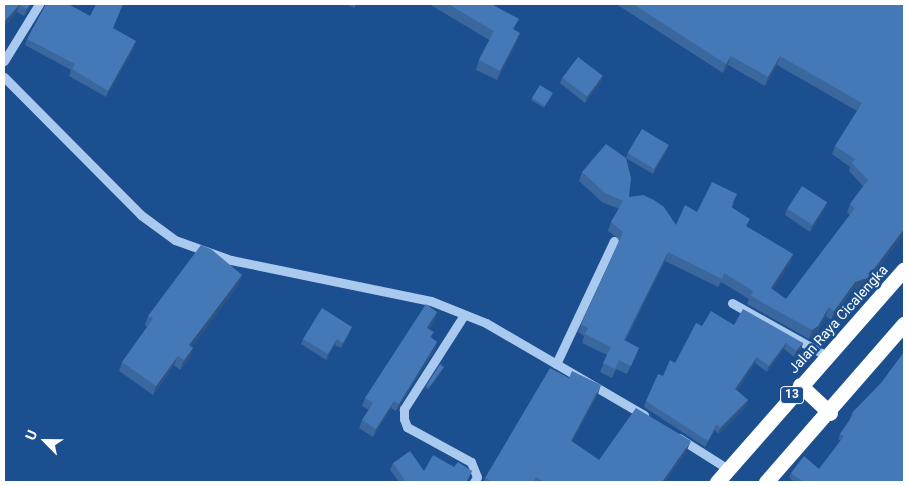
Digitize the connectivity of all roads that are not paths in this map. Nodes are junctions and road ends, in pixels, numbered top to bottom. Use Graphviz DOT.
graph roads {
  1 [pos="40,4"];
  2 [pos="4,61"];
  3 [pos="4,77"];
  4 [pos="614,241"];
  5 [pos="904,269"];
  6 [pos="732,303"];
  7 [pos="464,315"];
  8 [pos="904,324"];
  9 [pos="827,356"];
  10 [pos="556,364"];
  11 [pos="800,385"];
  12 [pos="830,413"];
  13 [pos="656,423"];
  14 [pos="671,433"];
  15 [pos="728,469"];
  16 [pos="474,482"];
  17 [pos="717,482"];
  18 [pos="766,482"];
  1 -- 2 [label="street"];
  3 -- 7 [label="street"];
  4 -- 10 [label="street"];
  5 -- 9 [label="highway, Jalan Raya Cicalengka / 13"];
  6 -- 9 [label="street"];
  7 -- 10 [label="street"];
  7 -- 16 [label="street"];
  8 -- 12 [label="highway"];
  9 -- 11 [label="highway, Jalan Raya Cicalengka / 13"];
  10 -- 13 [label="street"];
  11 -- 12 [label="highway"];
  11 -- 15 [label="highway, Jalan Raya Cicalengka / 13"];
  12 -- 18 [label="highway"];
  14 -- 15 [label="street"];
  15 -- 17 [label="highway, Jalan Raya Cicalengka / 13"];
}
